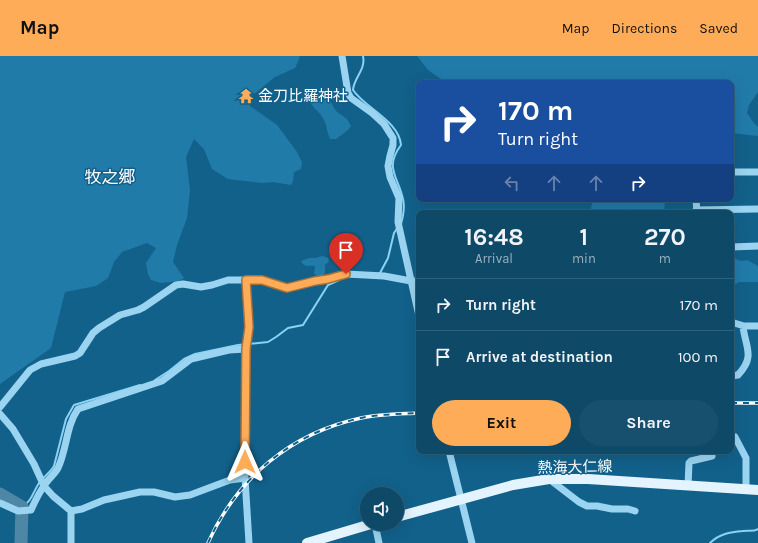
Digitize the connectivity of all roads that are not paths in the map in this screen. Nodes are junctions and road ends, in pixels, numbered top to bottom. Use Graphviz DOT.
graph roads {
  1 [pos="342,56"];
  2 [pos="734,172"];
  3 [pos="758,172"];
  4 [pos="758,209"];
  5 [pos="734,210"];
  6 [pos="758,246"];
  7 [pos="734,247"];
  8 [pos="246,280"];
  9 [pos="415,281"];
  10 [pos="734,323"];
  11 [pos="742,326"];
  12 [pos="758,326"];
  13 [pos="246,346"];
  14 [pos="734,376"];
  15 [pos="0,407"];
  16 [pos="0,414"];
  17 [pos="735,437"];
  18 [pos="450,454"];
  19 [pos="712,456"];
  20 [pos="245,478"];
  21 [pos="549,480"];
  22 [pos="42,482"];
  23 [pos="688,486"];
  24 [pos="746,489"];
  25 [pos="758,490"];
  26 [pos="461,499"];
  27 [pos="0,503"];
  28 [pos="71,511"];
  29 [pos="635,511"];
  30 [pos="404,515"];
  31 [pos="360,527"];
  32 [pos="376,531"];
  33 [pos="71,543"];
  34 [pos="249,543"];
  35 [pos="307,543"];
  36 [pos="379,543"];
  37 [pos="472,543"];
  1 -- 9 [label="street"];
  2 -- 3 [label="street"];
  4 -- 5 [label="street"];
  6 -- 7 [label="street"];
  8 -- 9 [label="street"];
  8 -- 13 [label="street"];
  8 -- 15 [label="street"];
  10 -- 11 [label="street"];
  11 -- 12 [label="street"];
  11 -- 14 [label="street"];
  13 -- 20 [label="street"];
  13 -- 22 [label="street"];
  16 -- 22 [label="street"];
  17 -- 24 [label="street"];
  18 -- 26 [label="street"];
  19 -- 23 [label="street"];
  20 -- 28 [label="street"];
  20 -- 34 [label="street"];
  21 -- 23 [label="main road, 熱海大仁線"];
  21 -- 26 [label="main road, 熱海大仁線"];
  21 -- 29 [label="street"];
  22 -- 27 [label="street"];
  22 -- 28 [label="street"];
  23 -- 24 [label="main road, 熱海大仁線"];
  24 -- 25 [label="main road, 熱海大仁線"];
  26 -- 30 [label="main road, 熱海大仁線"];
  26 -- 37 [label="street"];
  28 -- 33 [label="street"];
  31 -- 35 [label="main road"];
  32 -- 36 [label="street"];
}
